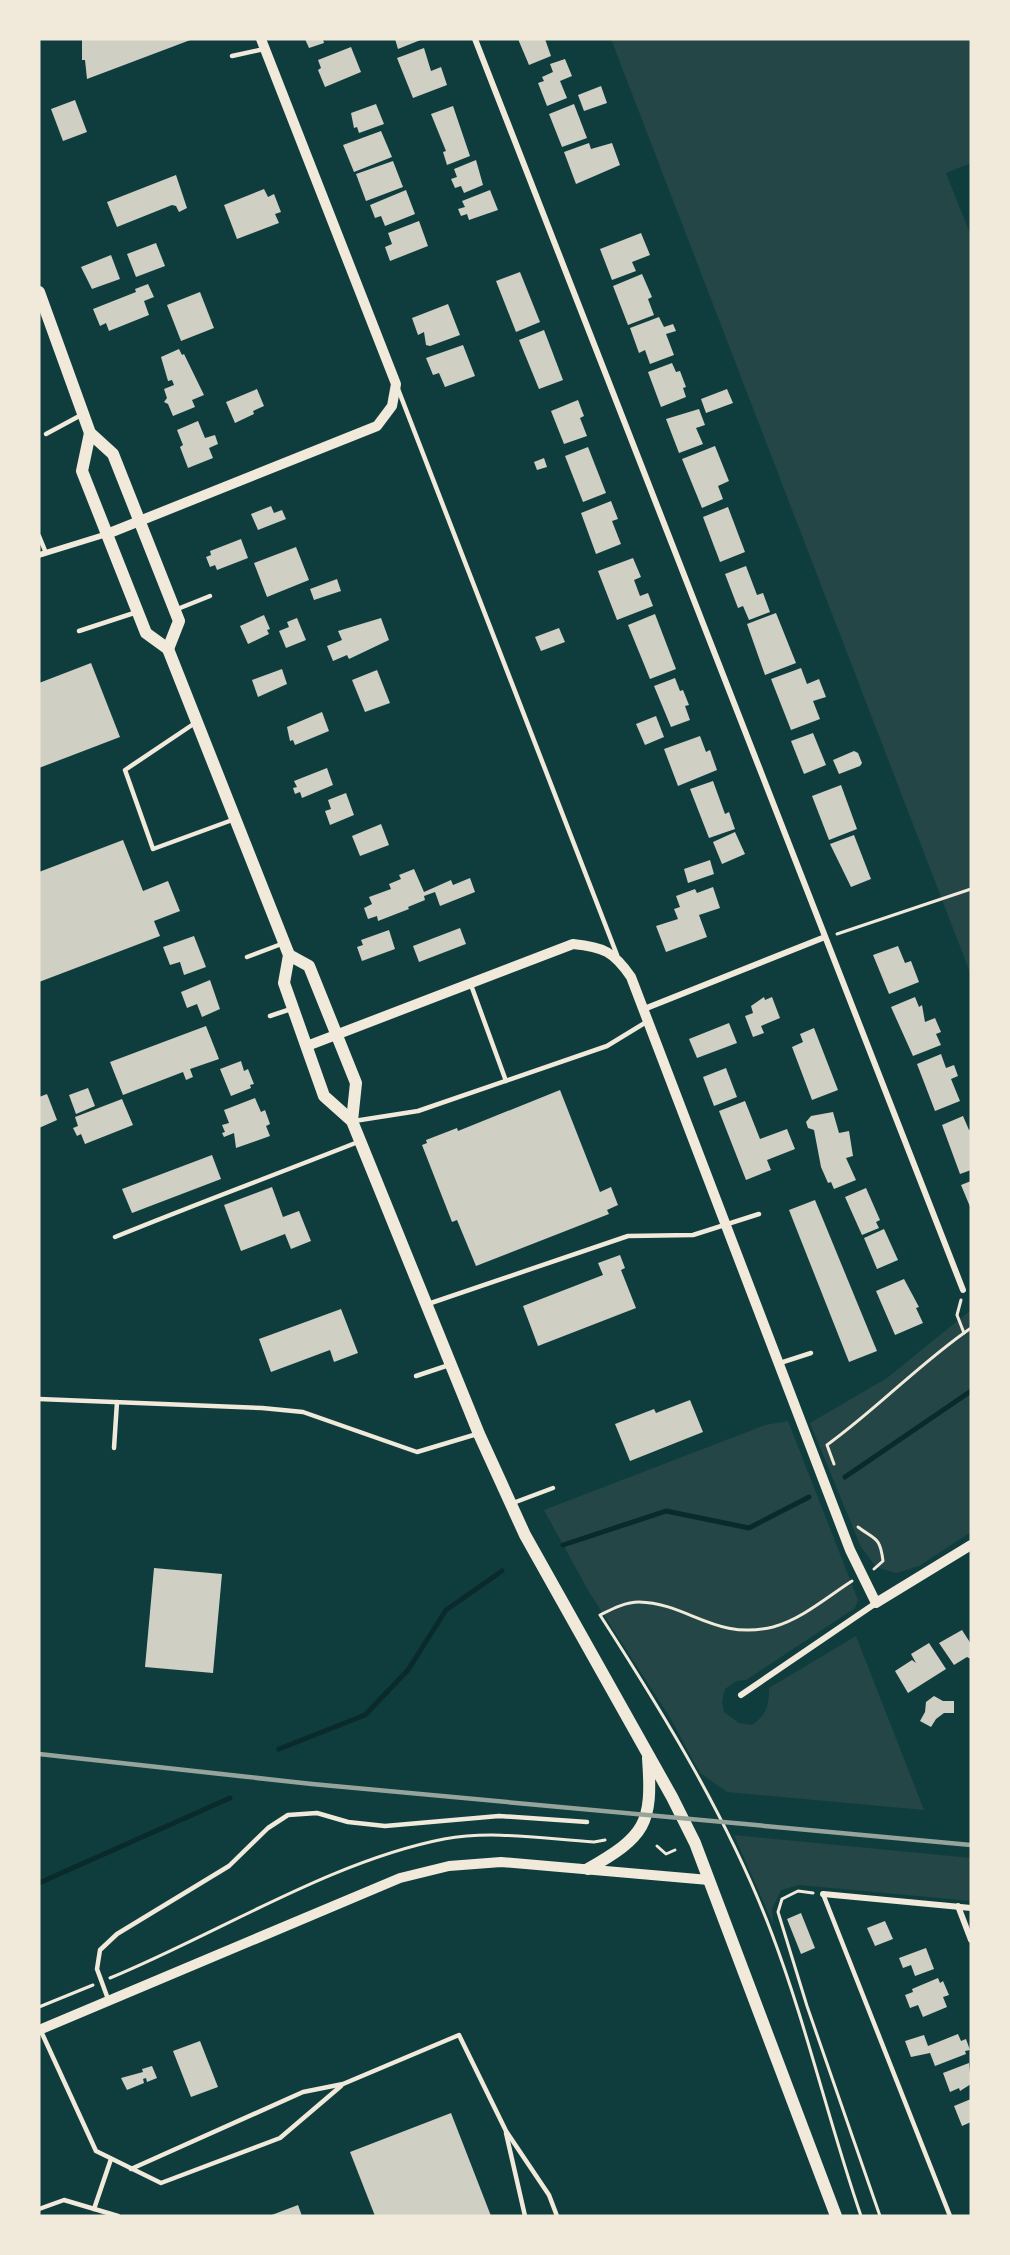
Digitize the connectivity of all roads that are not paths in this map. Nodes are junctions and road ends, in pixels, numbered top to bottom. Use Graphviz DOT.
graph roads {
  1 [pos="475,39"];
  2 [pos="262,44"];
  3 [pos="232,56"];
  4 [pos="39,292"];
  5 [pos="396,384"];
  6 [pos="83,414"];
  7 [pos="90,433"];
  8 [pos="46,434"];
  9 [pos="140,521"];
  10 [pos="107,534"];
  11 [pos="39,536"];
  12 [pos="42,554"];
  13 [pos="210,596"];
  14 [pos="175,610"];
  15 [pos="137,612"];
  16 [pos="79,631"];
  17 [pos="168,649"];
  18 [pos="196,722"];
  19 [pos="235,819"];
  20 [pos="825,937"];
  21 [pos="286,949"];
  22 [pos="247,957"];
  23 [pos="618,958"];
  24 [pos="470,983"];
  25 [pos="293,1008"];
  26 [pos="644,1009"];
  27 [pos="270,1016"];
  28 [pos="648,1021"];
  29 [pos="336,1035"];
  30 [pos="308,1046"];
  31 [pos="506,1081"];
  32 [pos="352,1121"];
  33 [pos="361,1141"];
  34 [pos="759,1214"];
  35 [pos="724,1225"];
  36 [pos="115,1237"];
  37 [pos="963,1290"];
  38 [pos="428,1304"];
  39 [pos="811,1353"];
  40 [pos="452,1364"];
  41 [pos="777,1364"];
  42 [pos="416,1376"];
  43 [pos="39,1399"];
  44 [pos="117,1402"];
  45 [pos="479,1434"];
  46 [pos="114,1448"];
  47 [pos="553,1488"];
  48 [pos="510,1504"];
  49 [pos="971,1545"];
  50 [pos="876,1604"];
  51 [pos="741,1695"];
  52 [pos="648,1754"];
  53 [pos="586,1822"];
  54 [pos="588,1869"];
  55 [pos="709,1880"];
  56 [pos="823,1894"];
  57 [pos="958,1906"];
  58 [pos="971,1908"];
  59 [pos="971,1940"];
  60 [pos="109,2001"];
  61 [pos="40,2030"];
  62 [pos="343,2084"];
  63 [pos="506,2131"];
  64 [pos="111,2159"];
  65 [pos="131,2169"];
  66 [pos="39,2209"];
  67 [pos="94,2209"];
  68 [pos="118,2216"];
  69 [pos="525,2216"];
  70 [pos="557,2216"];
  71 [pos="836,2216"];
  72 [pos="950,2216"];
  1 -- 20 [label="street"];
  2 -- 3 [label="lane"];
  2 -- 5 [label="street"];
  4 -- 6 [label="main road"];
  5 -- 9 [label="street"];
  5 -- 23 [label="lane"];
  6 -- 7 [label="main road"];
  6 -- 8 [label="lane"];
  7 -- 9 [label="main road"];
  7 -- 10 [label="main road"];
  9 -- 10 [label="street"];
  9 -- 14 [label="main road"];
  10 -- 12 [label="street"];
  10 -- 15 [label="main road"];
  11 -- 12 [label="lane"];
  13 -- 14 [label="lane"];
  14 -- 17 [label="main road"];
  15 -- 16 [label="lane"];
  15 -- 17 [label="main road"];
  17 -- 18 [label="main road"];
  18 -- 19 [label="main road"];
  18 -- 19 [label="lane"];
  19 -- 21 [label="main road"];
  20 -- 26 [label="street"];
  20 -- 37 [label="street"];
  21 -- 22 [label="lane"];
  21 -- 25 [label="main road"];
  21 -- 29 [label="main road"];
  23 -- 24 [label="street"];
  23 -- 26 [label="street"];
  24 -- 29 [label="street"];
  24 -- 31 [label="lane"];
  25 -- 27 [label="lane"];
  25 -- 30 [label="main road"];
  26 -- 28 [label="street"];
  28 -- 31 [label="lane"];
  28 -- 35 [label="street"];
  29 -- 30 [label="street"];
  29 -- 32 [label="main road"];
  30 -- 32 [label="main road"];
  31 -- 32 [label="lane"];
  32 -- 33 [label="main road"];
  33 -- 36 [label="lane"];
  33 -- 38 [label="main road"];
  34 -- 35 [label="lane"];
  35 -- 38 [label="lane"];
  35 -- 41 [label="street"];
  38 -- 40 [label="main road"];
  39 -- 41 [label="lane"];
  40 -- 42 [label="lane"];
  40 -- 45 [label="main road"];
  41 -- 50 [label="street"];
  43 -- 44 [label="lane"];
  44 -- 45 [label="lane"];
  44 -- 46 [label="lane"];
  45 -- 48 [label="main road"];
  47 -- 48 [label="lane"];
  48 -- 52 [label="main road"];
  49 -- 50 [label="street"];
  50 -- 51 [label="street"];
  52 -- 54 [label="main road"];
  52 -- 55 [label="main road"];
  53 -- 60 [label="lane"];
  54 -- 55 [label="street"];
  54 -- 60 [label="street"];
  55 -- 71 [label="main road"];
  56 -- 57 [label="street"];
  56 -- 72 [label="lane"];
  57 -- 58 [label="street"];
  57 -- 59 [label="street"];
  60 -- 61 [label="street"];
  61 -- 64 [label="lane"];
  62 -- 63 [label="lane"];
  62 -- 65 [label="lane"];
  62 -- 65 [label="lane"];
  63 -- 69 [label="lane"];
  63 -- 70 [label="lane"];
  64 -- 65 [label="lane"];
  64 -- 67 [label="lane"];
  66 -- 67 [label="lane"];
  67 -- 68 [label="lane"];
}
